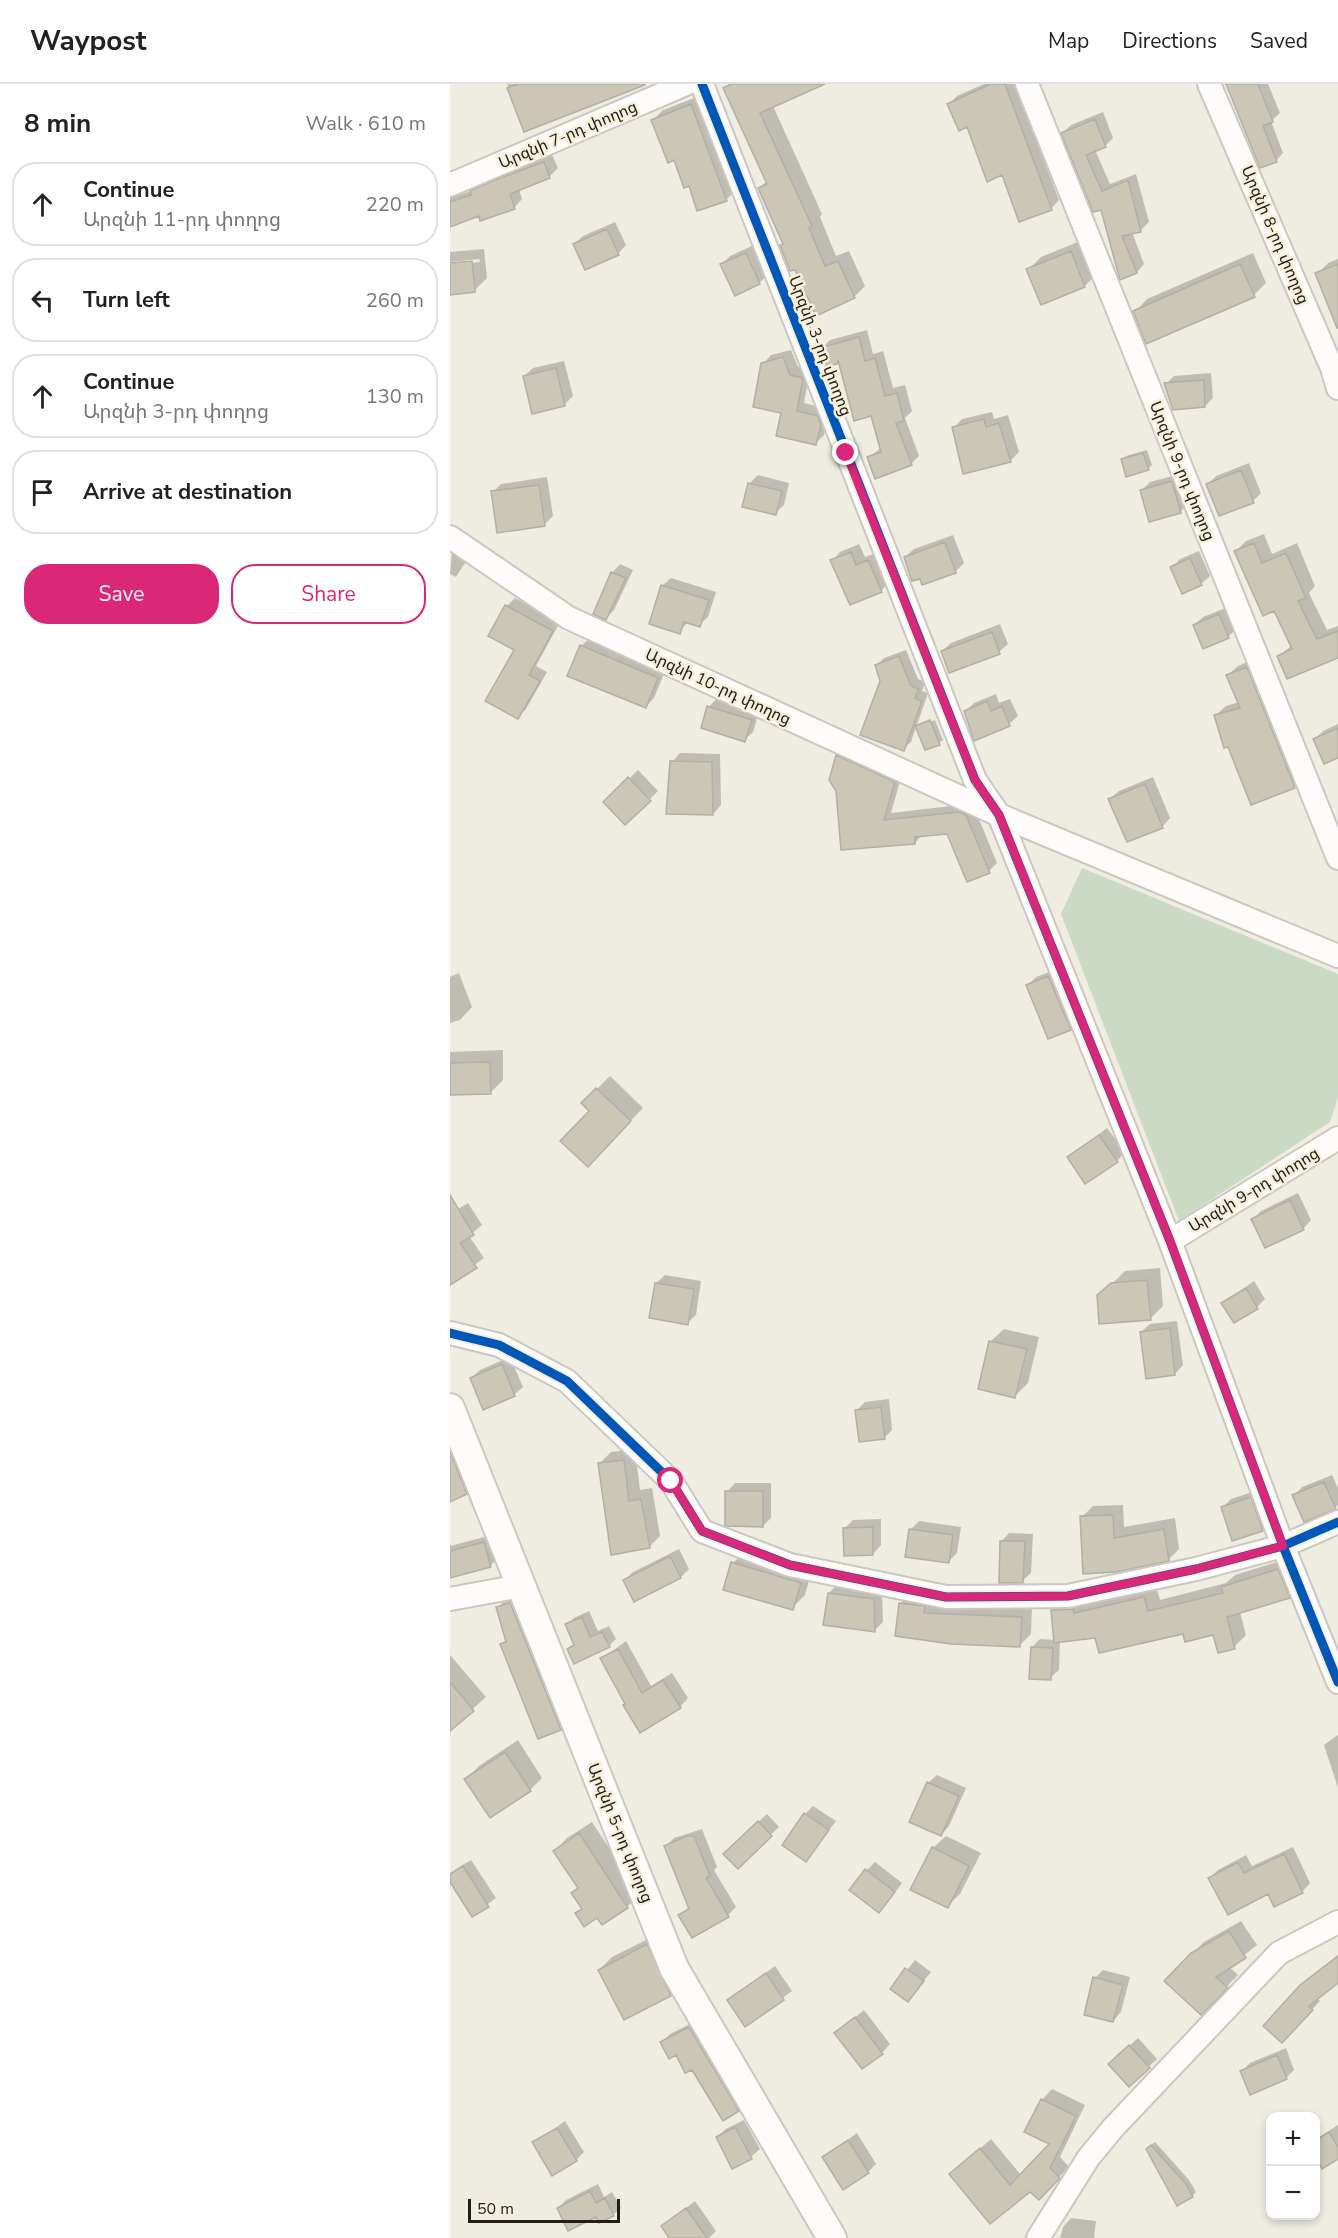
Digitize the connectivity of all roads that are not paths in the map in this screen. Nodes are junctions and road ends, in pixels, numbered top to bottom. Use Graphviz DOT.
graph roads {
  1 [pos="686,84"];
  2 [pos="702,84"];
  3 [pos="1027,84"];
  4 [pos="1209,84"];
  5 [pos="450,185"];
  6 [pos="1338,388"];
  7 [pos="450,537"];
  8 [pos="999,815"];
  9 [pos="1338,858"];
  10 [pos="1338,956"];
  11 [pos="1338,1138"];
  12 [pos="1170,1241"];
  13 [pos="450,1333"];
  14 [pos="450,1408"];
  15 [pos="1338,1522"];
  16 [pos="1283,1546"];
  17 [pos="521,1586"];
  18 [pos="450,1599"];
  19 [pos="1338,1682"];
  20 [pos="1338,1922"];
  21 [pos="832,2238"];
  22 [pos="1038,2238"];
  1 -- 5 [label="street, Արզնի 7-րդ փողոց"];
  2 -- 8 [label="street, Արզնի 3-րդ փողոց"];
  3 -- 9 [label="street, Արզնի 9-րդ փողոց"];
  4 -- 6 [label="street, Արզնի 8-րդ փողոց"];
  7 -- 8 [label="street, Արզնի 10-րդ փողոց"];
  8 -- 10 [label="street, Արզնի 10-րդ փողոց"];
  8 -- 12 [label="street, Արզնի 3-րդ փողոց"];
  11 -- 12 [label="street, Արզնի 9-րդ փողոց"];
  12 -- 16 [label="street, Արզնի 3-րդ փողոց"];
  13 -- 16 [label="street"];
  14 -- 17 [label="street, Արզնի 5-րդ փողոց"];
  15 -- 16 [label="street"];
  16 -- 19 [label="street, Արզնի 3-րդ փողոց"];
  17 -- 18 [label="street"];
  17 -- 21 [label="street, Արզնի 5-րդ փողոց"];
  20 -- 22 [label="street"];
}
